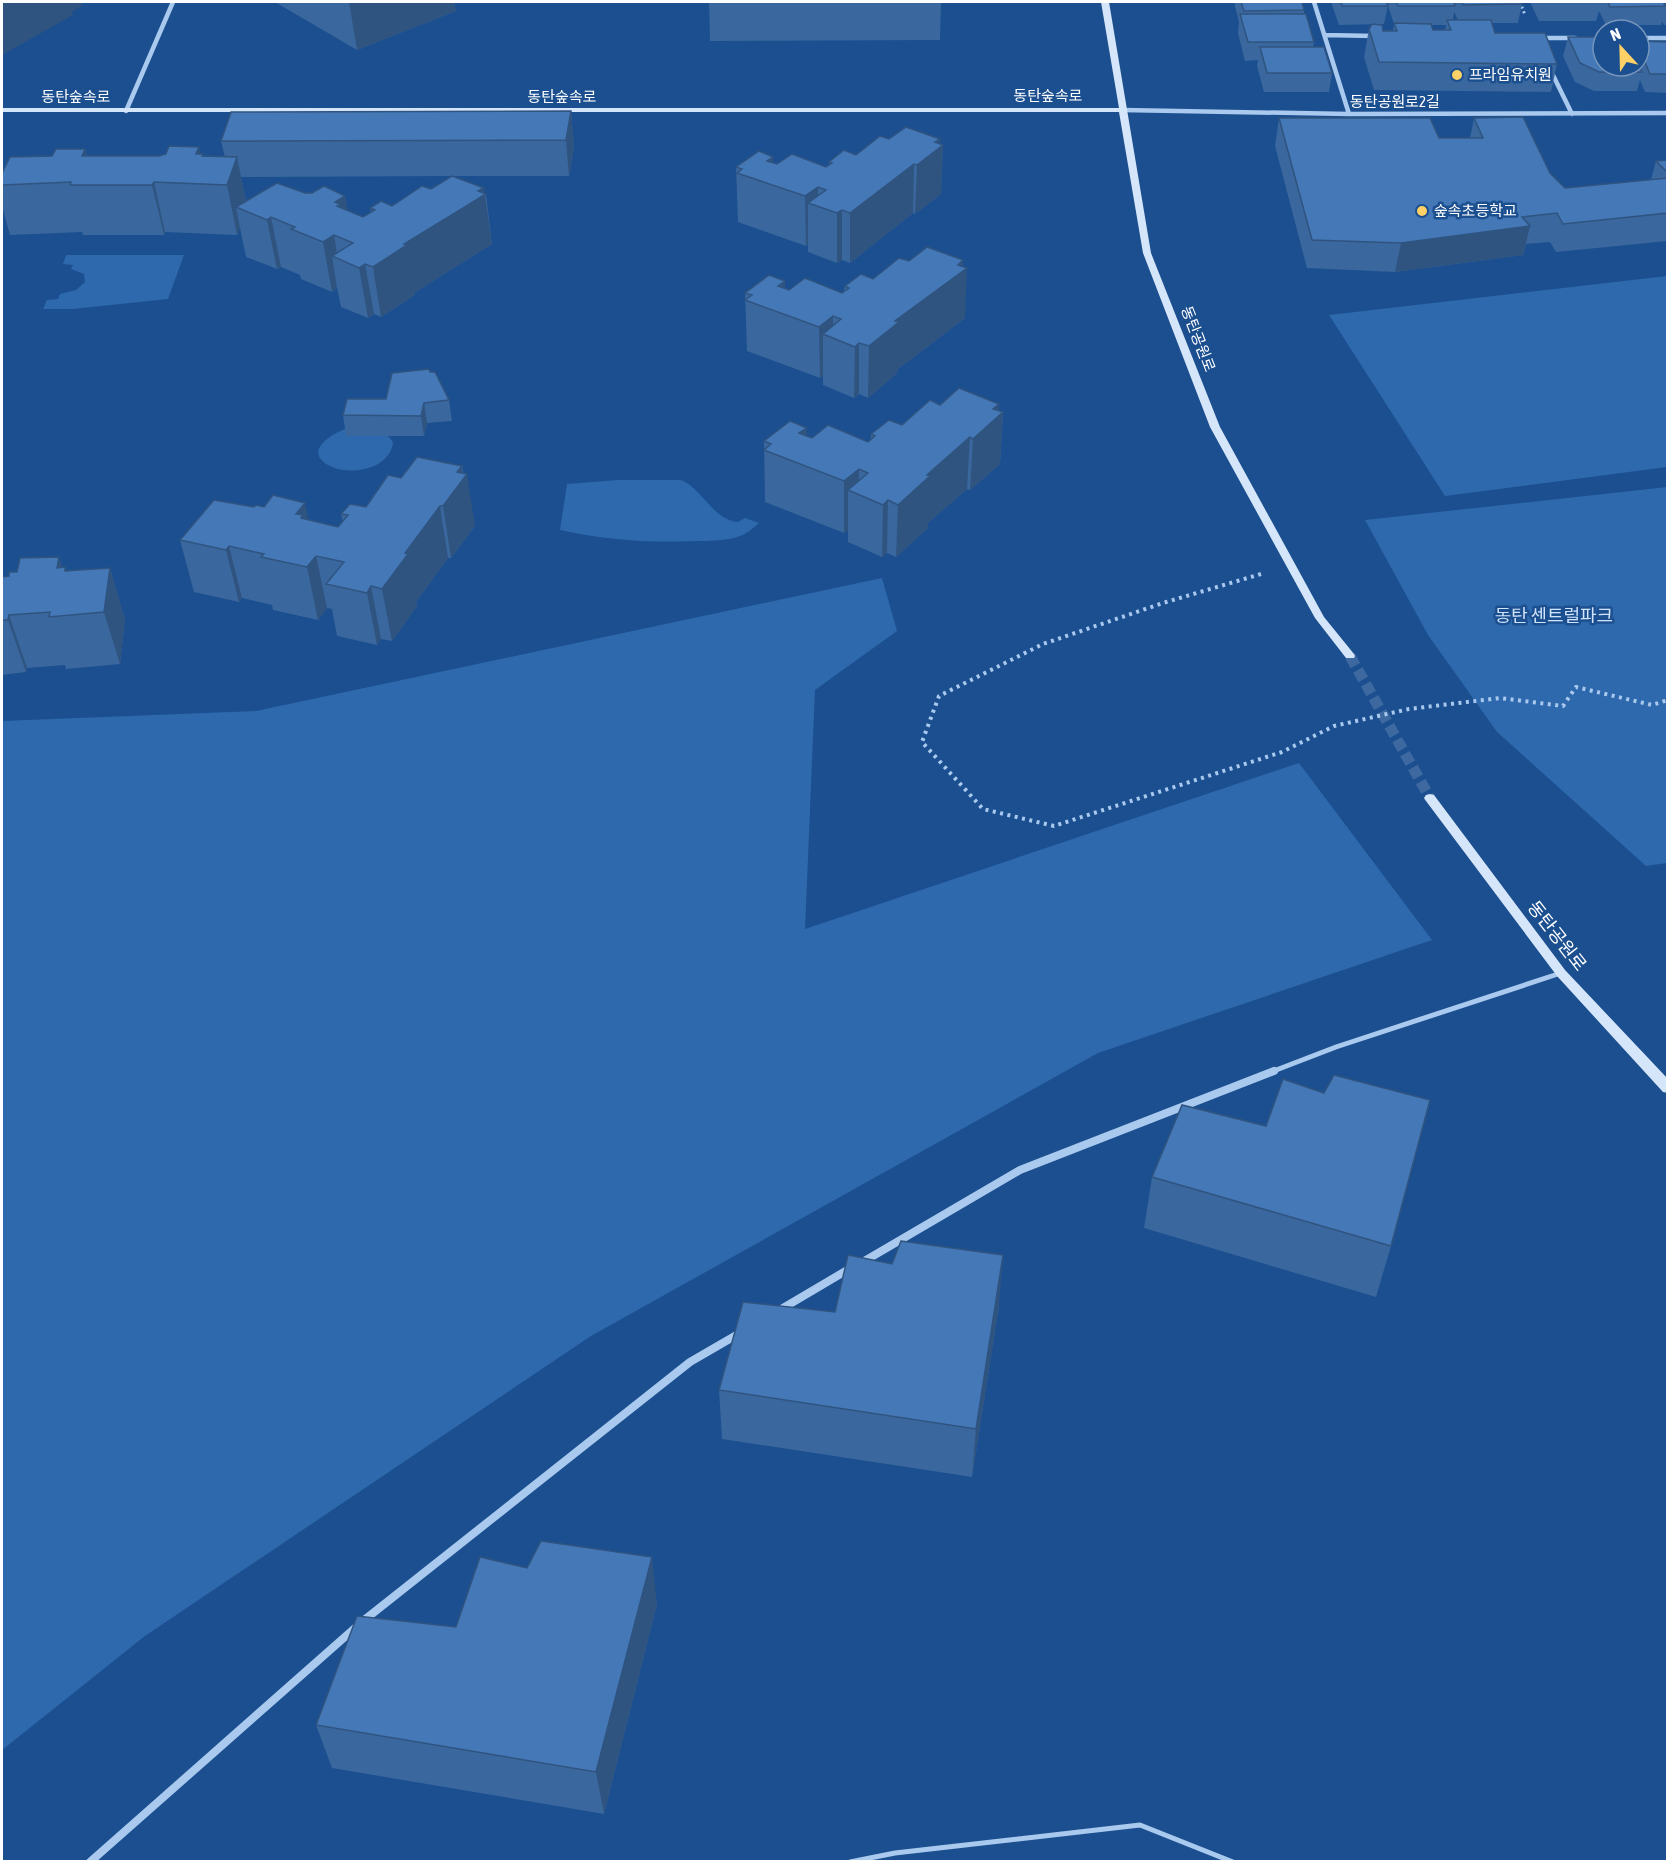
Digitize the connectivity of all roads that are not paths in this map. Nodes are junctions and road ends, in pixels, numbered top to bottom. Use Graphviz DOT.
graph roads {
  1 [pos="173,2"];
  2 [pos="1106,2"];
  3 [pos="1314,2"];
  4 [pos="1325,35"];
  5 [pos="1383,36"];
  6 [pos="1580,38"];
  7 [pos="1651,38"];
  8 [pos="1668,38"];
  9 [pos="1540,47"];
  10 [pos="1549,66"];
  11 [pos="2,110"];
  12 [pos="1123,110"];
  13 [pos="126,111"];
  14 [pos="1668,113"];
  15 [pos="1349,114"];
  16 [pos="1572,114"];
  17 [pos="1350,656"];
  18 [pos="1430,798"];
  19 [pos="1561,973"];
  20 [pos="1668,1088"];
  21 [pos="772,1314"];
  22 [pos="752,1326"];
  23 [pos="90,1862"];
  24 [pos="850,1862"];
  25 [pos="1233,1862"];
  1 -- 13 [label="street"];
  2 -- 12 [label="street, 동탄공원로"];
  3 -- 4 [label="street"];
  4 -- 5 [label="street"];
  4 -- 15 [label="street"];
  6 -- 9 [label="street"];
  7 -- 8 [label="street"];
  10 -- 16 [label="street"];
  11 -- 13 [label="street, 동탄숲속로"];
  12 -- 13 [label="street, 동탄숲속로"];
  12 -- 15 [label="street, 동탄공원로2길"];
  12 -- 17 [label="street, 동탄공원로"];
  14 -- 16 [label="street, 동탄공원로2길"];
  15 -- 16 [label="street, 동탄공원로2길"];
  18 -- 19 [label="street, 동탄공원로"];
  19 -- 20 [label="street, 동탄공원로"];
  19 -- 21 [label="street"];
  22 -- 23 [label="street"];
  24 -- 25 [label="lane"];
}
